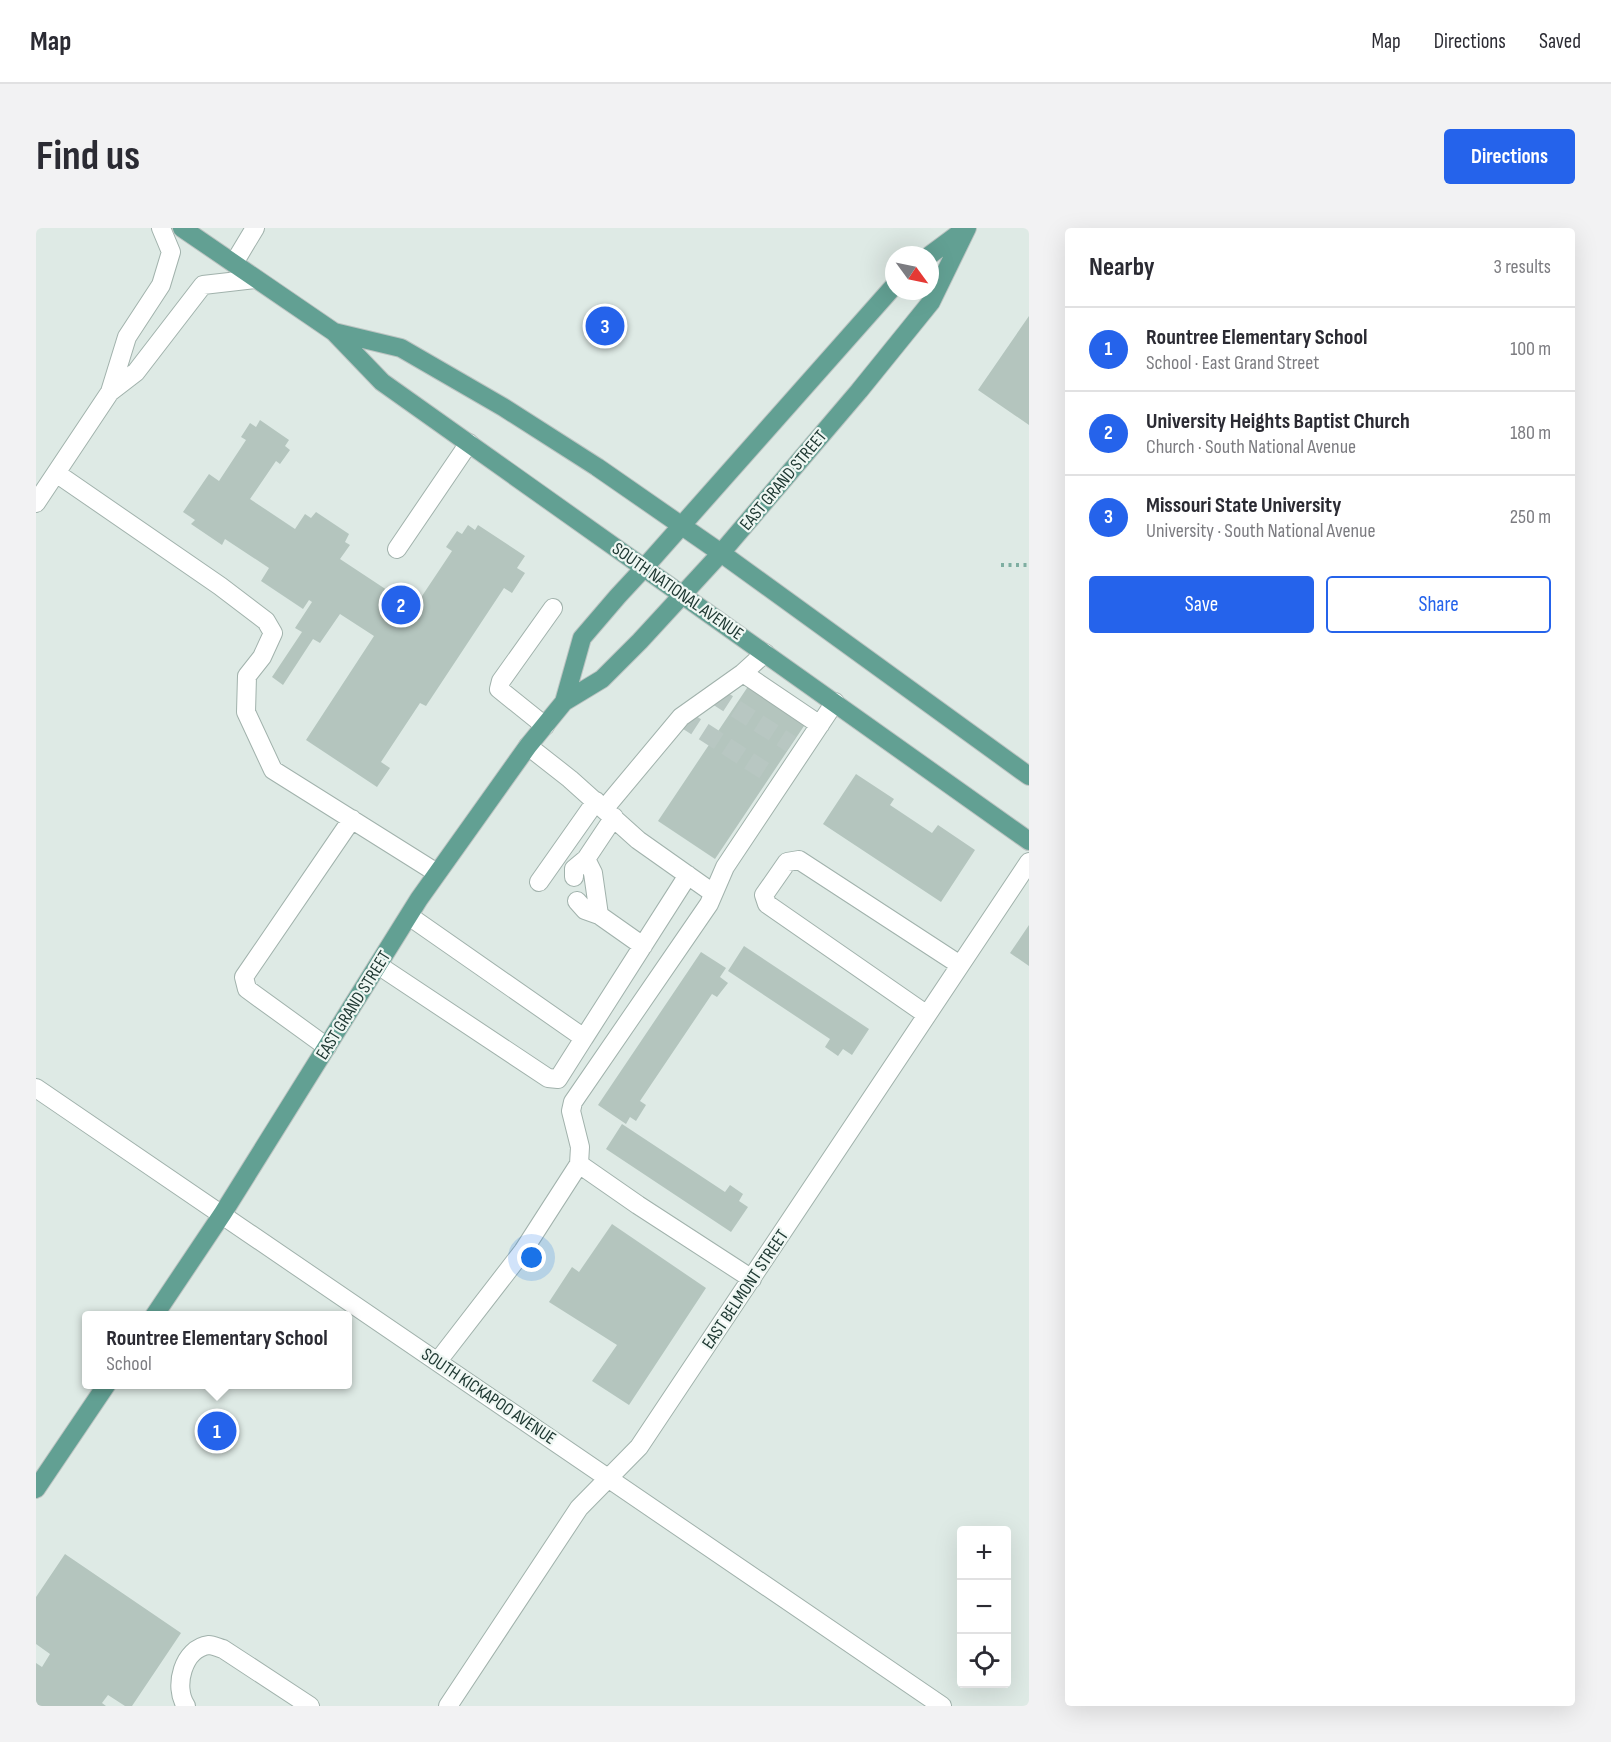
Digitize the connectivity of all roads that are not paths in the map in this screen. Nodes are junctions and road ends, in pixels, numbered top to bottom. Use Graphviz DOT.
graph roads {
  1 [pos="161,228"];
  2 [pos="182,228"];
  3 [pos="255,228"];
  4 [pos="967,228"];
  5 [pos="939,248"];
  6 [pos="234,263"];
  7 [pos="256,279"];
  8 [pos="885,296"];
  9 [pos="334,332"];
  10 [pos="110,392"];
  11 [pos="468,443"];
  12 [pos="56,473"];
  13 [pos="36,502"];
  14 [pos="681,526"];
  15 [pos="397,549"];
  16 [pos="721,553"];
  17 [pos="644,568"];
  18 [pos="682,594"];
  19 [pos="554,608"];
  20 [pos="765,652"];
  21 [pos="743,673"];
  22 [pos="564,702"];
  23 [pos="835,702"];
  24 [pos="820,725"];
  25 [pos="544,726"];
  26 [pos="528,746"];
  27 [pos="1029,776"];
  28 [pos="605,809"];
  29 [pos="352,819"];
  30 [pos="1029,841"];
  31 [pos="586,859"];
  32 [pos="1029,862"];
  33 [pos="437,873"];
  34 [pos="688,875"];
  35 [pos="573,877"];
  36 [pos="539,882"];
  37 [pos="713,893"];
  38 [pos="577,901"];
  39 [pos="599,915"];
  40 [pos="409,916"];
  41 [pos="643,946"];
  42 [pos="378,965"];
  43 [pos="960,965"];
  44 [pos="927,1015"];
  45 [pos="584,1038"];
  46 [pos="327,1047"];
  47 [pos="36,1088"];
  48 [pos="579,1164"];
  49 [pos="223,1213"];
  50 [pos="752,1279"];
  51 [pos="157,1311"];
  52 [pos="438,1361"];
  53 [pos="104,1389"];
  54 [pos="609,1478"];
  55 [pos="36,1490"];
  56 [pos="186,1706"];
  57 [pos="310,1706"];
  58 [pos="448,1706"];
  59 [pos="942,1706"];
  1 -- 10 [label="street"];
  2 -- 6 [label="main road, SOUTH NATIONAL AVENUE"];
  3 -- 6 [label="street"];
  4 -- 5 [label="main road, EAST GRAND STREET"];
  4 -- 16 [label="main road, EAST GRAND STREET"];
  6 -- 7 [label="main road, SOUTH NATIONAL AVENUE"];
  7 -- 9 [label="main road, SOUTH NATIONAL AVENUE"];
  7 -- 10 [label="street"];
  8 -- 14 [label="main road, EAST GRAND STREET"];
  9 -- 11 [label="main road, SOUTH NATIONAL AVENUE"];
  9 -- 14 [label="main road, SOUTH NATIONAL AVENUE"];
  10 -- 12 [label="street"];
  11 -- 15 [label="street"];
  11 -- 17 [label="main road, SOUTH NATIONAL AVENUE"];
  12 -- 13 [label="street"];
  12 -- 29 [label="street"];
  14 -- 16 [label="main road, SOUTH NATIONAL AVENUE"];
  14 -- 17 [label="main road, EAST GRAND STREET"];
  16 -- 18 [label="main road, EAST GRAND STREET"];
  16 -- 27 [label="main road, SOUTH NATIONAL AVENUE"];
  17 -- 18 [label="main road, SOUTH NATIONAL AVENUE"];
  17 -- 22 [label="main road, EAST GRAND STREET"];
  18 -- 20 [label="main road, SOUTH NATIONAL AVENUE"];
  18 -- 22 [label="main road, EAST GRAND STREET"];
  19 -- 25 [label="street"];
  20 -- 21 [label="street"];
  20 -- 23 [label="main road, SOUTH NATIONAL AVENUE"];
  21 -- 24 [label="street"];
  21 -- 28 [label="street"];
  22 -- 25 [label="main road, EAST GRAND STREET"];
  23 -- 24 [label="street"];
  23 -- 30 [label="main road, SOUTH NATIONAL AVENUE"];
  24 -- 37 [label="street"];
  25 -- 26 [label="main road, EAST GRAND STREET"];
  26 -- 28 [label="street"];
  26 -- 33 [label="main road, EAST GRAND STREET"];
  28 -- 31 [label="street"];
  28 -- 34 [label="street"];
  28 -- 36 [label="street"];
  29 -- 33 [label="street"];
  29 -- 46 [label="street"];
  31 -- 35 [label="street"];
  31 -- 39 [label="street"];
  32 -- 43 [label="street, EAST BELMONT STREET"];
  33 -- 40 [label="main road, EAST GRAND STREET"];
  34 -- 37 [label="street"];
  34 -- 41 [label="street"];
  37 -- 48 [label="street"];
  38 -- 39 [label="street"];
  39 -- 41 [label="street"];
  40 -- 42 [label="main road, EAST GRAND STREET"];
  40 -- 45 [label="street"];
  41 -- 45 [label="street"];
  42 -- 45 [label="street"];
  42 -- 46 [label="main road, EAST GRAND STREET"];
  43 -- 44 [label="street, EAST BELMONT STREET"];
  43 -- 44 [label="street"];
  44 -- 50 [label="street, EAST BELMONT STREET"];
  46 -- 49 [label="main road, EAST GRAND STREET"];
  47 -- 49 [label="street, SOUTH KICKAPOO AVENUE"];
  48 -- 50 [label="street"];
  48 -- 52 [label="street"];
  49 -- 51 [label="main road, EAST GRAND STREET"];
  49 -- 52 [label="street, SOUTH KICKAPOO AVENUE"];
  50 -- 54 [label="street, EAST BELMONT STREET"];
  52 -- 54 [label="street, SOUTH KICKAPOO AVENUE"];
  53 -- 55 [label="main road"];
  54 -- 58 [label="street, EAST BELMONT STREET"];
  54 -- 59 [label="street, SOUTH KICKAPOO AVENUE"];
  56 -- 57 [label="street"];
}
